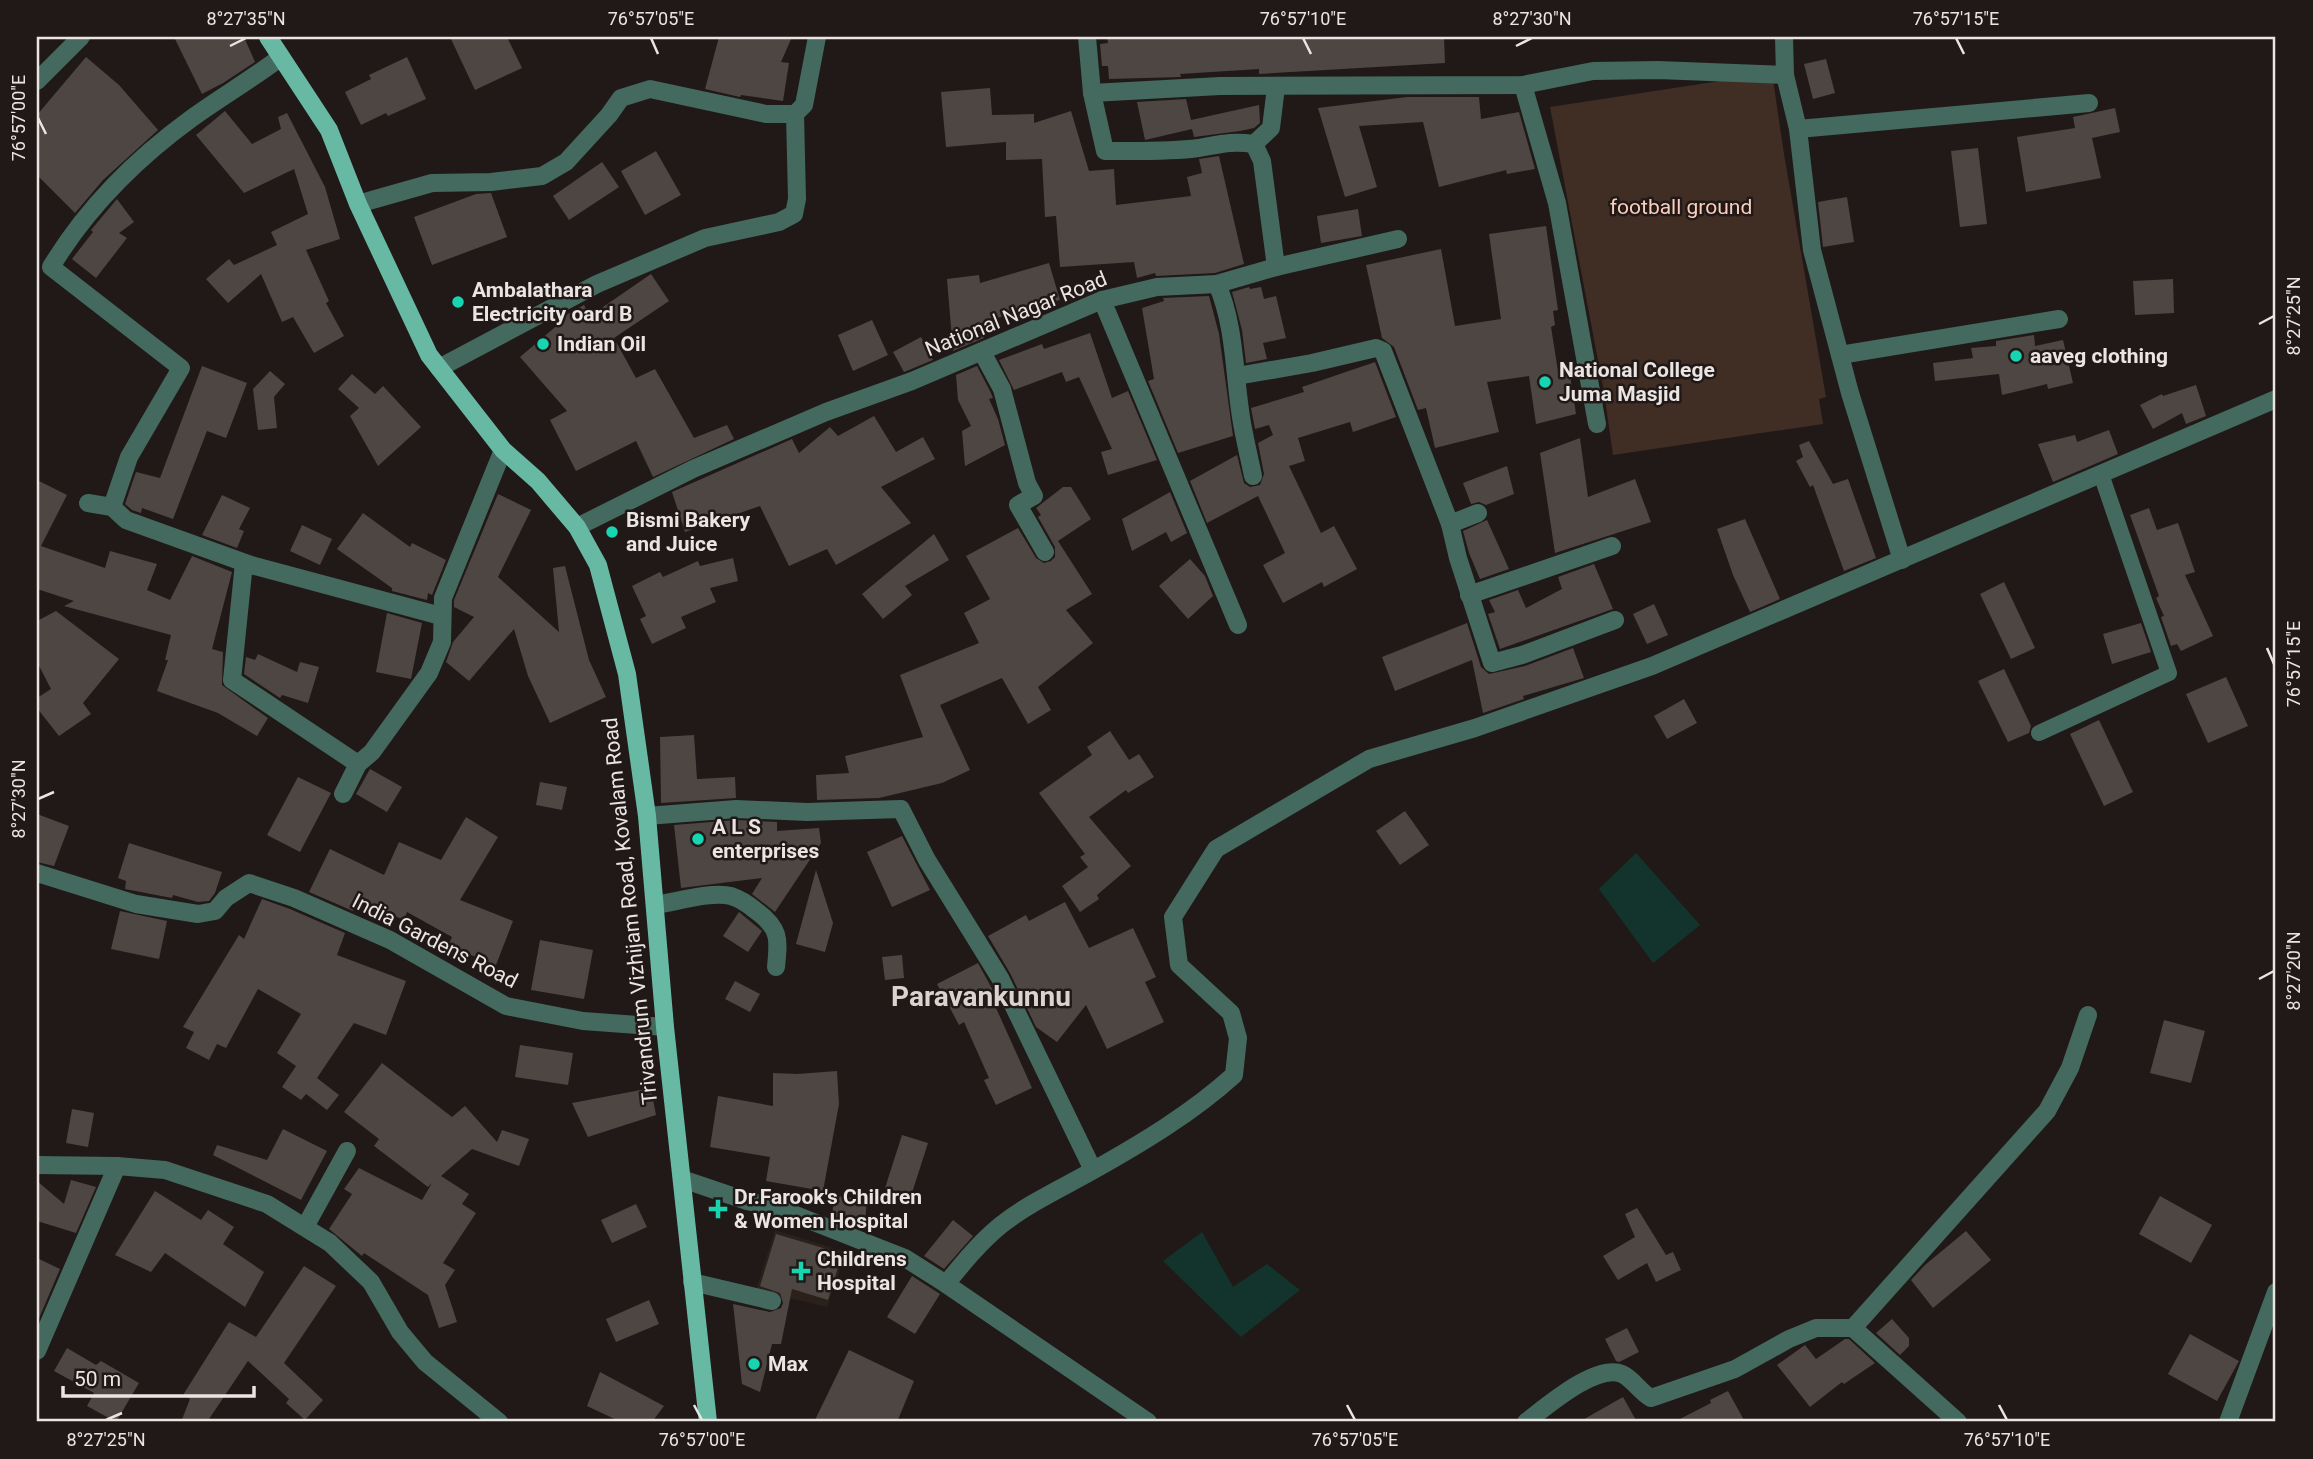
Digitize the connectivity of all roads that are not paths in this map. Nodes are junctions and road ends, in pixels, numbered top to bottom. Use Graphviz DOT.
graph roads {
  1 [pos="81,37"];
  2 [pos="268,37"];
  3 [pos="817,37"];
  4 [pos="1087,37"];
  5 [pos="1784,37"];
  6 [pos="281,57"];
  7 [pos="1785,75"];
  8 [pos="37,81"];
  9 [pos="1523,85"];
  10 [pos="1276,88"];
  11 [pos="1092,93"];
  12 [pos="2089,103"];
  13 [pos="795,114"];
  14 [pos="1798,129"];
  15 [pos="1254,144"];
  16 [pos="358,204"];
  17 [pos="1398,239"];
  18 [pos="1276,267"];
  19 [pos="1217,284"];
  20 [pos="1102,300"];
  21 [pos="2059,319"];
  22 [pos="982,352"];
  23 [pos="1840,355"];
  24 [pos="439,368"];
  25 [pos="1237,376"];
  26 [pos="2276,399"];
  27 [pos="1597,424"];
  28 [pos="503,450"];
  29 [pos="2101,474"];
  30 [pos="1253,476"];
  31 [pos="88,503"];
  32 [pos="112,508"];
  33 [pos="1478,513"];
  34 [pos="1450,524"];
  35 [pos="577,527"];
  36 [pos="1612,546"];
  37 [pos="1045,552"];
  38 [pos="1902,560"];
  39 [pos="244,563"];
  40 [pos="1469,595"];
  41 [pos="441,616"];
  42 [pos="1615,620"];
  43 [pos="1238,625"];
  44 [pos="2039,733"];
  45 [pos="358,764"];
  46 [pos="343,794"];
  47 [pos="647,816"];
  48 [pos="37,873"];
  49 [pos="655,905"];
  50 [pos="776,967"];
  51 [pos="2088,1015"];
  52 [pos="665,1027"];
  53 [pos="347,1151"];
  54 [pos="37,1165"];
  55 [pos="117,1166"];
  56 [pos="1093,1170"];
  57 [pos="682,1179"];
  58 [pos="305,1227"];
  59 [pos="692,1282"];
  60 [pos="946,1284"];
  61 [pos="2276,1292"];
  62 [pos="772,1301"];
  63 [pos="1853,1328"];
  64 [pos="37,1351"];
  65 [pos="1124,1416"];
  66 [pos="499,1422"];
  67 [pos="708,1422"];
  68 [pos="1148,1422"];
  69 [pos="1526,1422"];
  70 [pos="1958,1422"];
  71 [pos="2228,1422"];
  1 -- 8 [label="street"];
  2 -- 6 [label="main road, Trivandrum Vizhijam Road, Kovalam Road"];
  3 -- 13 [label="street"];
  4 -- 11 [label="street"];
  5 -- 7 [label="street"];
  6 -- 16 [label="main road, Trivandrum Vizhijam Road, Kovalam Road"];
  6 -- 32 [label="street"];
  7 -- 9 [label="street"];
  7 -- 14 [label="street"];
  9 -- 10 [label="street"];
  9 -- 27 [label="street"];
  10 -- 11 [label="street"];
  10 -- 15 [label="street"];
  11 -- 15 [label="street"];
  12 -- 14 [label="street"];
  13 -- 16 [label="street"];
  13 -- 24 [label="street"];
  14 -- 23 [label="street"];
  15 -- 18 [label="street"];
  16 -- 24 [label="main road, Trivandrum Vizhijam Road, Kovalam Road"];
  17 -- 18 [label="street, National Nagar Road"];
  18 -- 19 [label="street, National Nagar Road"];
  19 -- 20 [label="street, National Nagar Road"];
  19 -- 25 [label="street"];
  20 -- 22 [label="street, National Nagar Road"];
  20 -- 43 [label="street"];
  21 -- 23 [label="street"];
  22 -- 35 [label="street, National Nagar Road"];
  22 -- 37 [label="street"];
  23 -- 38 [label="street"];
  24 -- 28 [label="main road, Trivandrum Vizhijam Road, Kovalam Road"];
  25 -- 30 [label="street"];
  25 -- 34 [label="street"];
  26 -- 29 [label="street"];
  28 -- 35 [label="main road, Trivandrum Vizhijam Road, Kovalam Road"];
  28 -- 41 [label="street"];
  29 -- 38 [label="street"];
  29 -- 44 [label="lane"];
  31 -- 32 [label="street"];
  32 -- 39 [label="street"];
  33 -- 34 [label="street"];
  34 -- 40 [label="street"];
  35 -- 47 [label="main road, Trivandrum Vizhijam Road, Kovalam Road"];
  36 -- 40 [label="street"];
  38 -- 56 [label="street"];
  39 -- 41 [label="street"];
  39 -- 45 [label="street"];
  40 -- 42 [label="street"];
  41 -- 45 [label="street"];
  45 -- 46 [label="street"];
  47 -- 49 [label="main road, Trivandrum Vizhijam Road, Kovalam Road"];
  47 -- 56 [label="street"];
  48 -- 52 [label="street, India Gardens Road"];
  49 -- 50 [label="street"];
  49 -- 52 [label="main road, Trivandrum Vizhijam Road, Kovalam Road"];
  51 -- 63 [label="street"];
  52 -- 57 [label="main road, Trivandrum Vizhijam Road, Kovalam Road"];
  53 -- 58 [label="street"];
  54 -- 55 [label="street"];
  55 -- 58 [label="street"];
  55 -- 64 [label="street"];
  56 -- 60 [label="street"];
  57 -- 59 [label="main road, Trivandrum Vizhijam Road, Kovalam Road"];
  57 -- 60 [label="street"];
  58 -- 66 [label="street"];
  59 -- 62 [label="street"];
  59 -- 67 [label="main road, Trivandrum Vizhijam Road, Kovalam Road"];
  60 -- 65 [label="street"];
  61 -- 71 [label="street"];
  63 -- 69 [label="street"];
  63 -- 70 [label="street"];
  65 -- 68 [label="street"];
}
